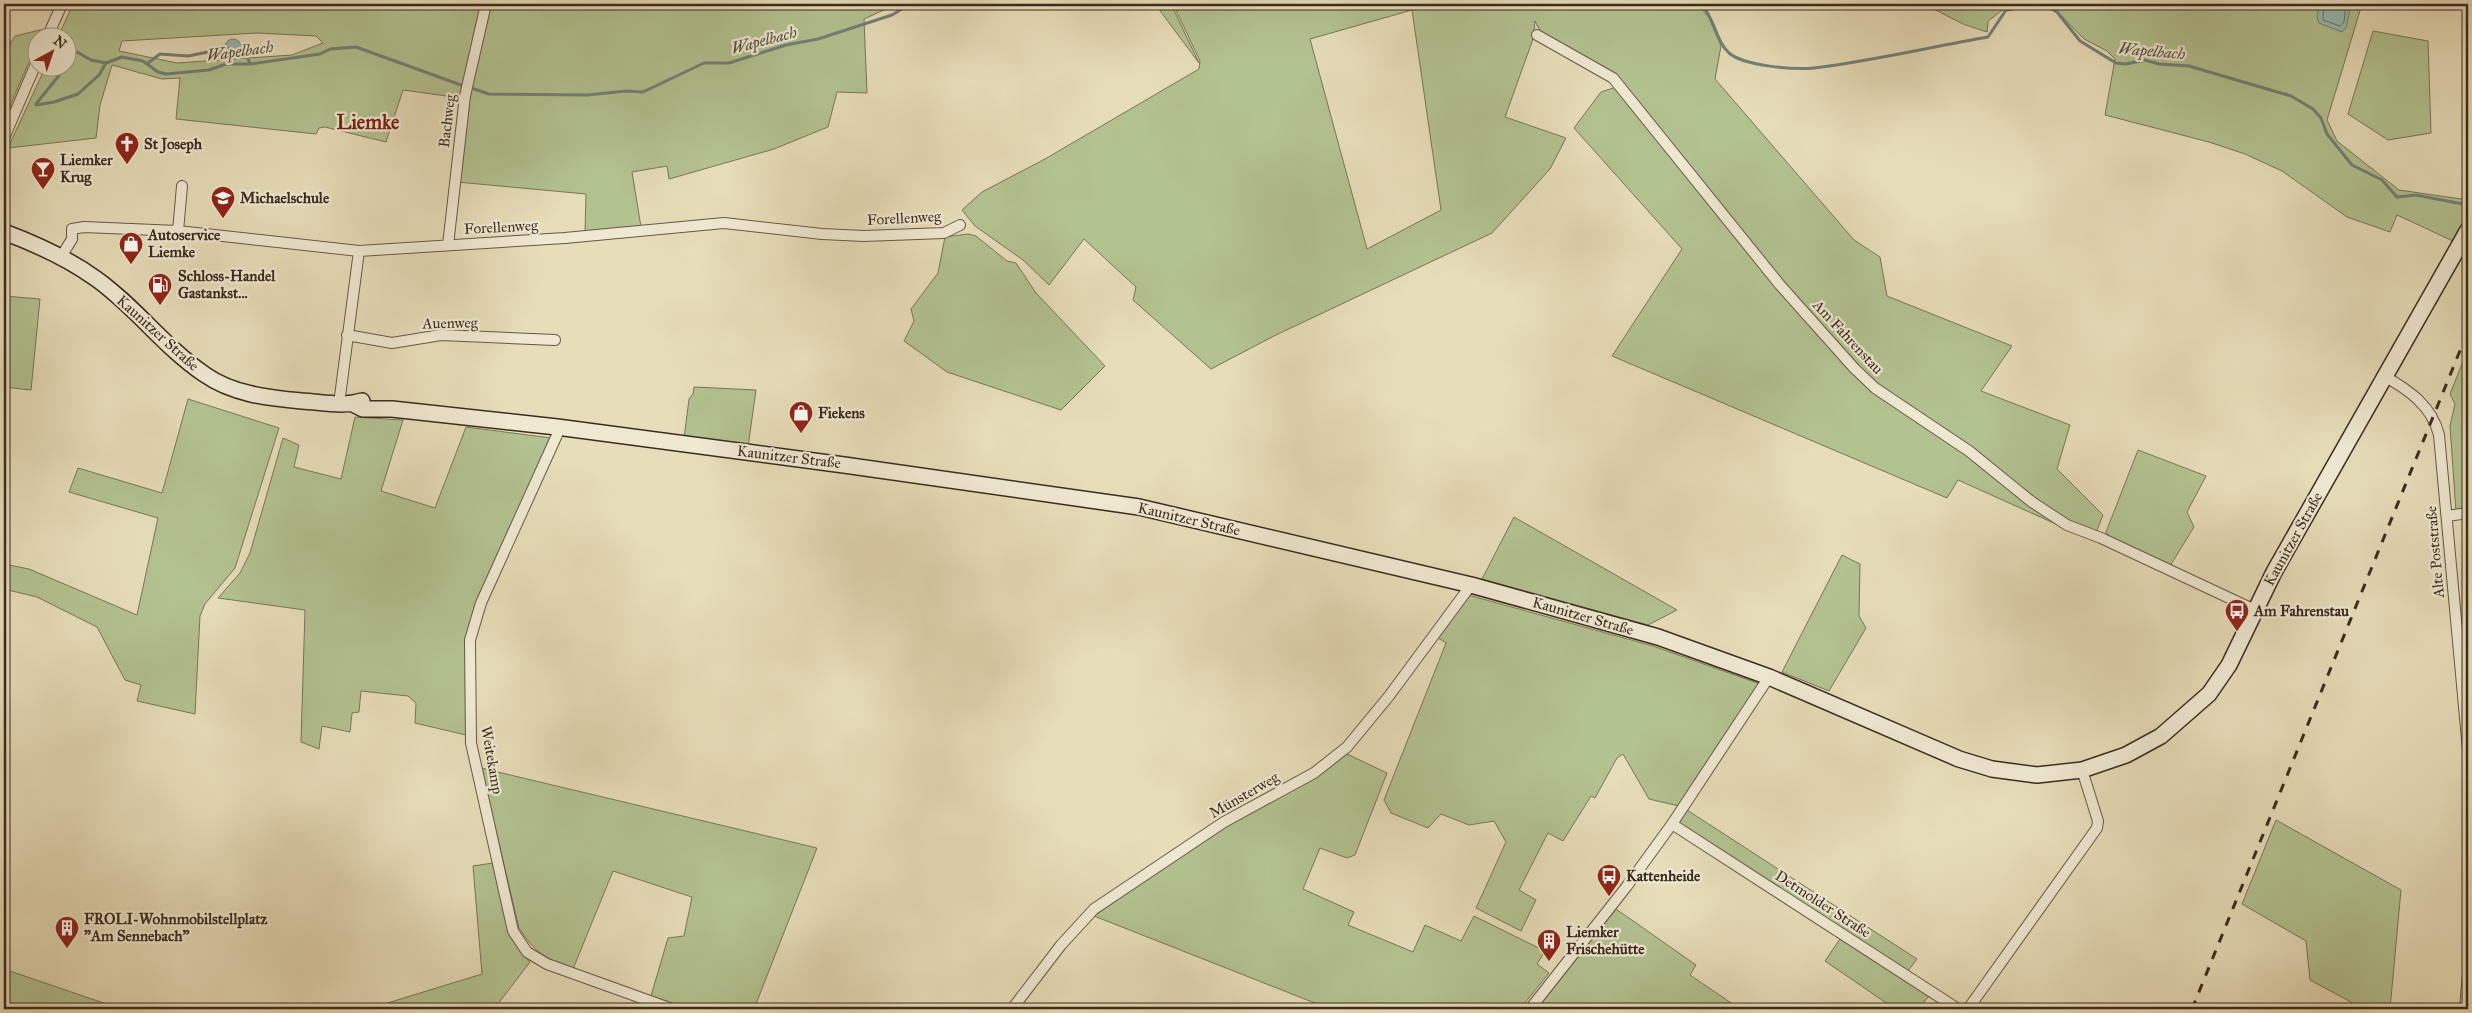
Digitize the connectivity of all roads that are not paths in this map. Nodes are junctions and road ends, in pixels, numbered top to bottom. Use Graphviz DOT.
graph roads {
  1 [pos="62,4"];
  2 [pos="486,4"];
  3 [pos="51,28"];
  4 [pos="1537,35"];
  5 [pos="30,78"];
  6 [pos="4,138"];
  7 [pos="182,186"];
  8 [pos="960,225"];
  9 [pos="2468,230"];
  10 [pos="178,231"];
  11 [pos="4,232"];
  12 [pos="448,244"];
  13 [pos="358,251"];
  14 [pos="61,257"];
  15 [pos="347,335"];
  16 [pos="555,340"];
  17 [pos="2384,376"];
  18 [pos="346,404"];
  19 [pos="557,427"];
  20 [pos="2468,513"];
  21 [pos="2447,516"];
  22 [pos="1471,585"];
  23 [pos="2255,610"];
  24 [pos="1769,678"];
  25 [pos="2467,718"];
  26 [pos="2468,750"];
  27 [pos="2082,770"];
  28 [pos="1672,824"];
  29 [pos="2468,973"];
  30 [pos="672,1009"];
  31 [pos="1012,1009"];
  32 [pos="1530,1009"];
  33 [pos="1958,1009"];
  34 [pos="1968,1009"];
  35 [pos="2466,1009"];
  1 -- 3 [label="street"];
  2 -- 12 [label="street, Bachweg"];
  4 -- 23 [label="street, Am Fahrenstau"];
  5 -- 6 [label="street"];
  7 -- 10 [label="street"];
  8 -- 12 [label="street, Forellenweg"];
  9 -- 17 [label="street, Kaunitzer Straße"];
  10 -- 13 [label="street, Forellenweg"];
  10 -- 14 [label="street, Forellenweg"];
  11 -- 14 [label="street, Kaunitzer Straße"];
  12 -- 13 [label="street, Forellenweg"];
  13 -- 15 [label="street"];
  14 -- 18 [label="street, Kaunitzer Straße"];
  15 -- 16 [label="street, Auenweg"];
  15 -- 18 [label="street"];
  17 -- 21 [label="street, Alte Poststraße"];
  17 -- 23 [label="street, Kaunitzer Straße"];
  18 -- 19 [label="street, Kaunitzer Straße"];
  19 -- 22 [label="street, Kaunitzer Straße"];
  19 -- 30 [label="street, Weitekamp"];
  20 -- 21 [label="street"];
  21 -- 25 [label="street, Alte Poststraße"];
  22 -- 24 [label="street, Kaunitzer Straße"];
  22 -- 31 [label="street, Münsterweg"];
  23 -- 27 [label="street, Kaunitzer Straße"];
  24 -- 27 [label="street, Kaunitzer Straße"];
  24 -- 28 [label="street"];
  25 -- 26 [label="street, Alte Poststraße"];
  27 -- 34 [label="street"];
  28 -- 32 [label="street"];
  28 -- 33 [label="street, Detmolder Straße"];
  29 -- 35 [label="street"];
}
